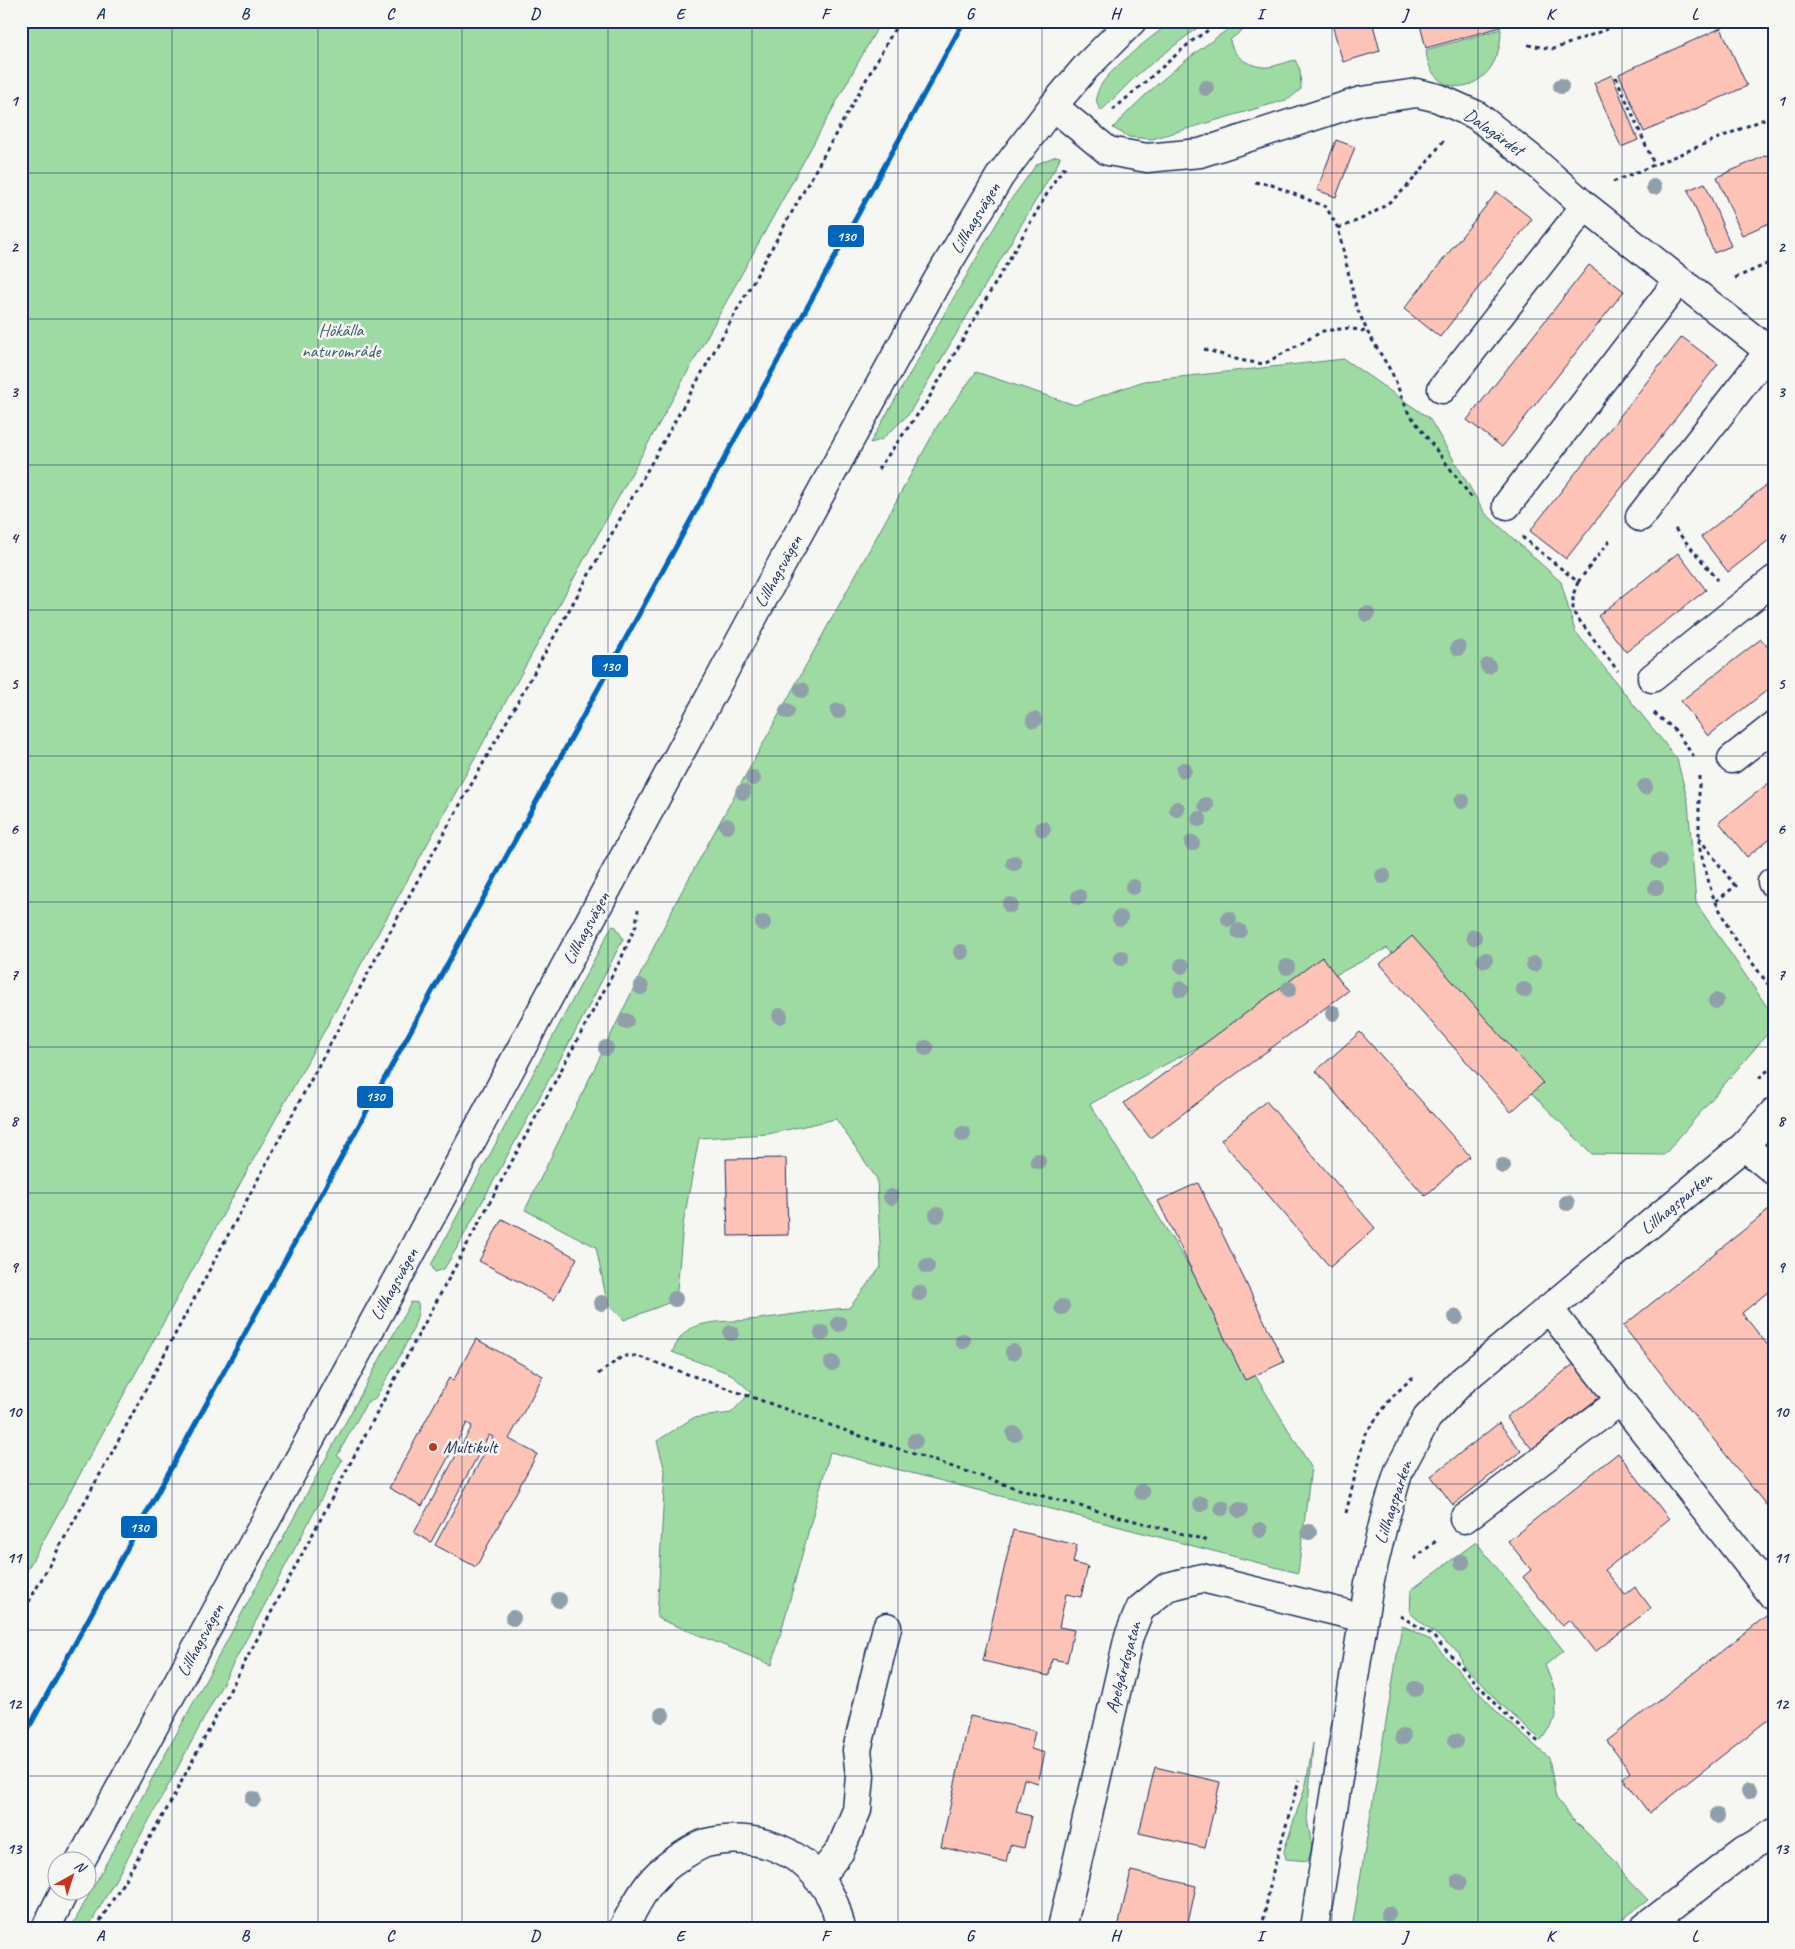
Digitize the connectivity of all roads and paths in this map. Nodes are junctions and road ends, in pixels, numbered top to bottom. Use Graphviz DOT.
graph roads {
  1 [pos="899,21"];
  2 [pos="1132,21"];
  3 [pos="1222,21"];
  4 [pos="1629,21"];
  5 [pos="1770,21"];
  6 [pos="1774,25"];
  7 [pos="1528,45"];
  8 [pos="1616,77"];
  9 [pos="1053,106"];
  10 [pos="1466,111"];
  11 [pos="1774,115"];
  12 [pos="1088,136"];
  13 [pos="1654,164"];
  14 [pos="1255,182"];
  15 [pos="1580,202"];
  16 [pos="1338,228"];
  17 [pos="1679,280"];
  18 [pos="1368,333"];
  19 [pos="1204,349"];
  20 [pos="1771,353"];
  21 [pos="1442,389"];
  22 [pos="874,473"];
  23 [pos="1478,502"];
  24 [pos="1507,504"];
  25 [pos="1644,512"];
  26 [pos="1516,533"];
  27 [pos="1589,566"];
  28 [pos="1774,580"];
  29 [pos="1578,582"];
  30 [pos="1739,608"];
  31 [pos="1623,677"];
  32 [pos="1652,678"];
  33 [pos="1652,711"];
  34 [pos="1774,726"];
  35 [pos="1732,759"];
  36 [pos="1696,761"];
  37 [pos="1700,772"];
  38 [pos="1698,838"];
  39 [pos="1736,887"];
  40 [pos="639,901"];
  41 [pos="1774,992"];
  42 [pos="1774,1112"];
  43 [pos="1744,1146"];
  44 [pos="1774,1171"];
  45 [pos="1549,1309"];
  46 [pos="598,1374"];
  47 [pos="1620,1401"];
  48 [pos="1079,1505"];
  49 [pos="1464,1519"];
  50 [pos="1774,1597"];
  51 [pos="1400,1608"];
  52 [pos="21,1616"];
  53 [pos="1400,1616"];
  54 [pos="1363,1618"];
  55 [pos="1398,1626"];
  56 [pos="887,1627"];
  57 [pos="1540,1743"];
  58 [pos="1774,1833"];
  59 [pos="85,1852"];
  60 [pos="818,1879"];
  61 [pos="59,1902"];
  62 [pos="46,1928"];
  63 [pos="96,1928"];
  64 [pos="623,1928"];
  65 [pos="841,1928"];
  66 [pos="1062,1928"];
  67 [pos="1314,1928"];
  68 [pos="1644,1928"];
  1 -- 52 [label="path"];
  2 -- 9 [label="street, Lillhagsvägen"];
  3 -- 12 [label="path"];
  4 -- 7 [label="path"];
  5 -- 6 [label="path"];
  8 -- 13 [label="path"];
  9 -- 12 [label="street, Dalagärdet"];
  9 -- 59 [label="street, Lillhagsvägen"];
  10 -- 12 [label="street, Dalagärdet"];
  10 -- 15 [label="street, Dalagärdet"];
  10 -- 16 [label="path"];
  11 -- 13 [label="path"];
  12 -- 22 [label="path"];
  13 -- 15 [label="path"];
  14 -- 16 [label="path"];
  15 -- 17 [label="street, Dalagärdet"];
  15 -- 21 [label="street"];
  16 -- 18 [label="path"];
  17 -- 20 [label="street, Dalagärdet"];
  17 -- 24 [label="street"];
  18 -- 19 [label="path"];
  18 -- 23 [label="path"];
  20 -- 25 [label="street"];
  25 -- 30 [label="path"];
  26 -- 29 [label="path"];
  27 -- 29 [label="path"];
  28 -- 30 [label="street"];
  29 -- 31 [label="path"];
  30 -- 32 [label="street"];
  33 -- 36 [label="path"];
  34 -- 35 [label="street"];
  37 -- 38 [label="path"];
  38 -- 39 [label="path"];
  38 -- 41 [label="path"];
  40 -- 63 [label="path"];
  42 -- 43 [label="street, Lillhagsparken"];
  43 -- 44 [label="street"];
  43 -- 45 [label="street, Lillhagsparken"];
  45 -- 47 [label="street"];
  45 -- 54 [label="street, Lillhagsparken"];
  46 -- 48 [label="path"];
  47 -- 49 [label="street"];
  47 -- 50 [label="street"];
  51 -- 53 [label="path"];
  53 -- 55 [label="path"];
  53 -- 57 [label="path"];
  54 -- 66 [label="street, Apelgårdsgatan"];
  54 -- 67 [label="street, Lillhagsparken"];
  56 -- 60 [label="street"];
  58 -- 68 [label="street"];
  60 -- 64 [label="street"];
  60 -- 65 [label="street"];
  61 -- 62 [label="street"];
}
